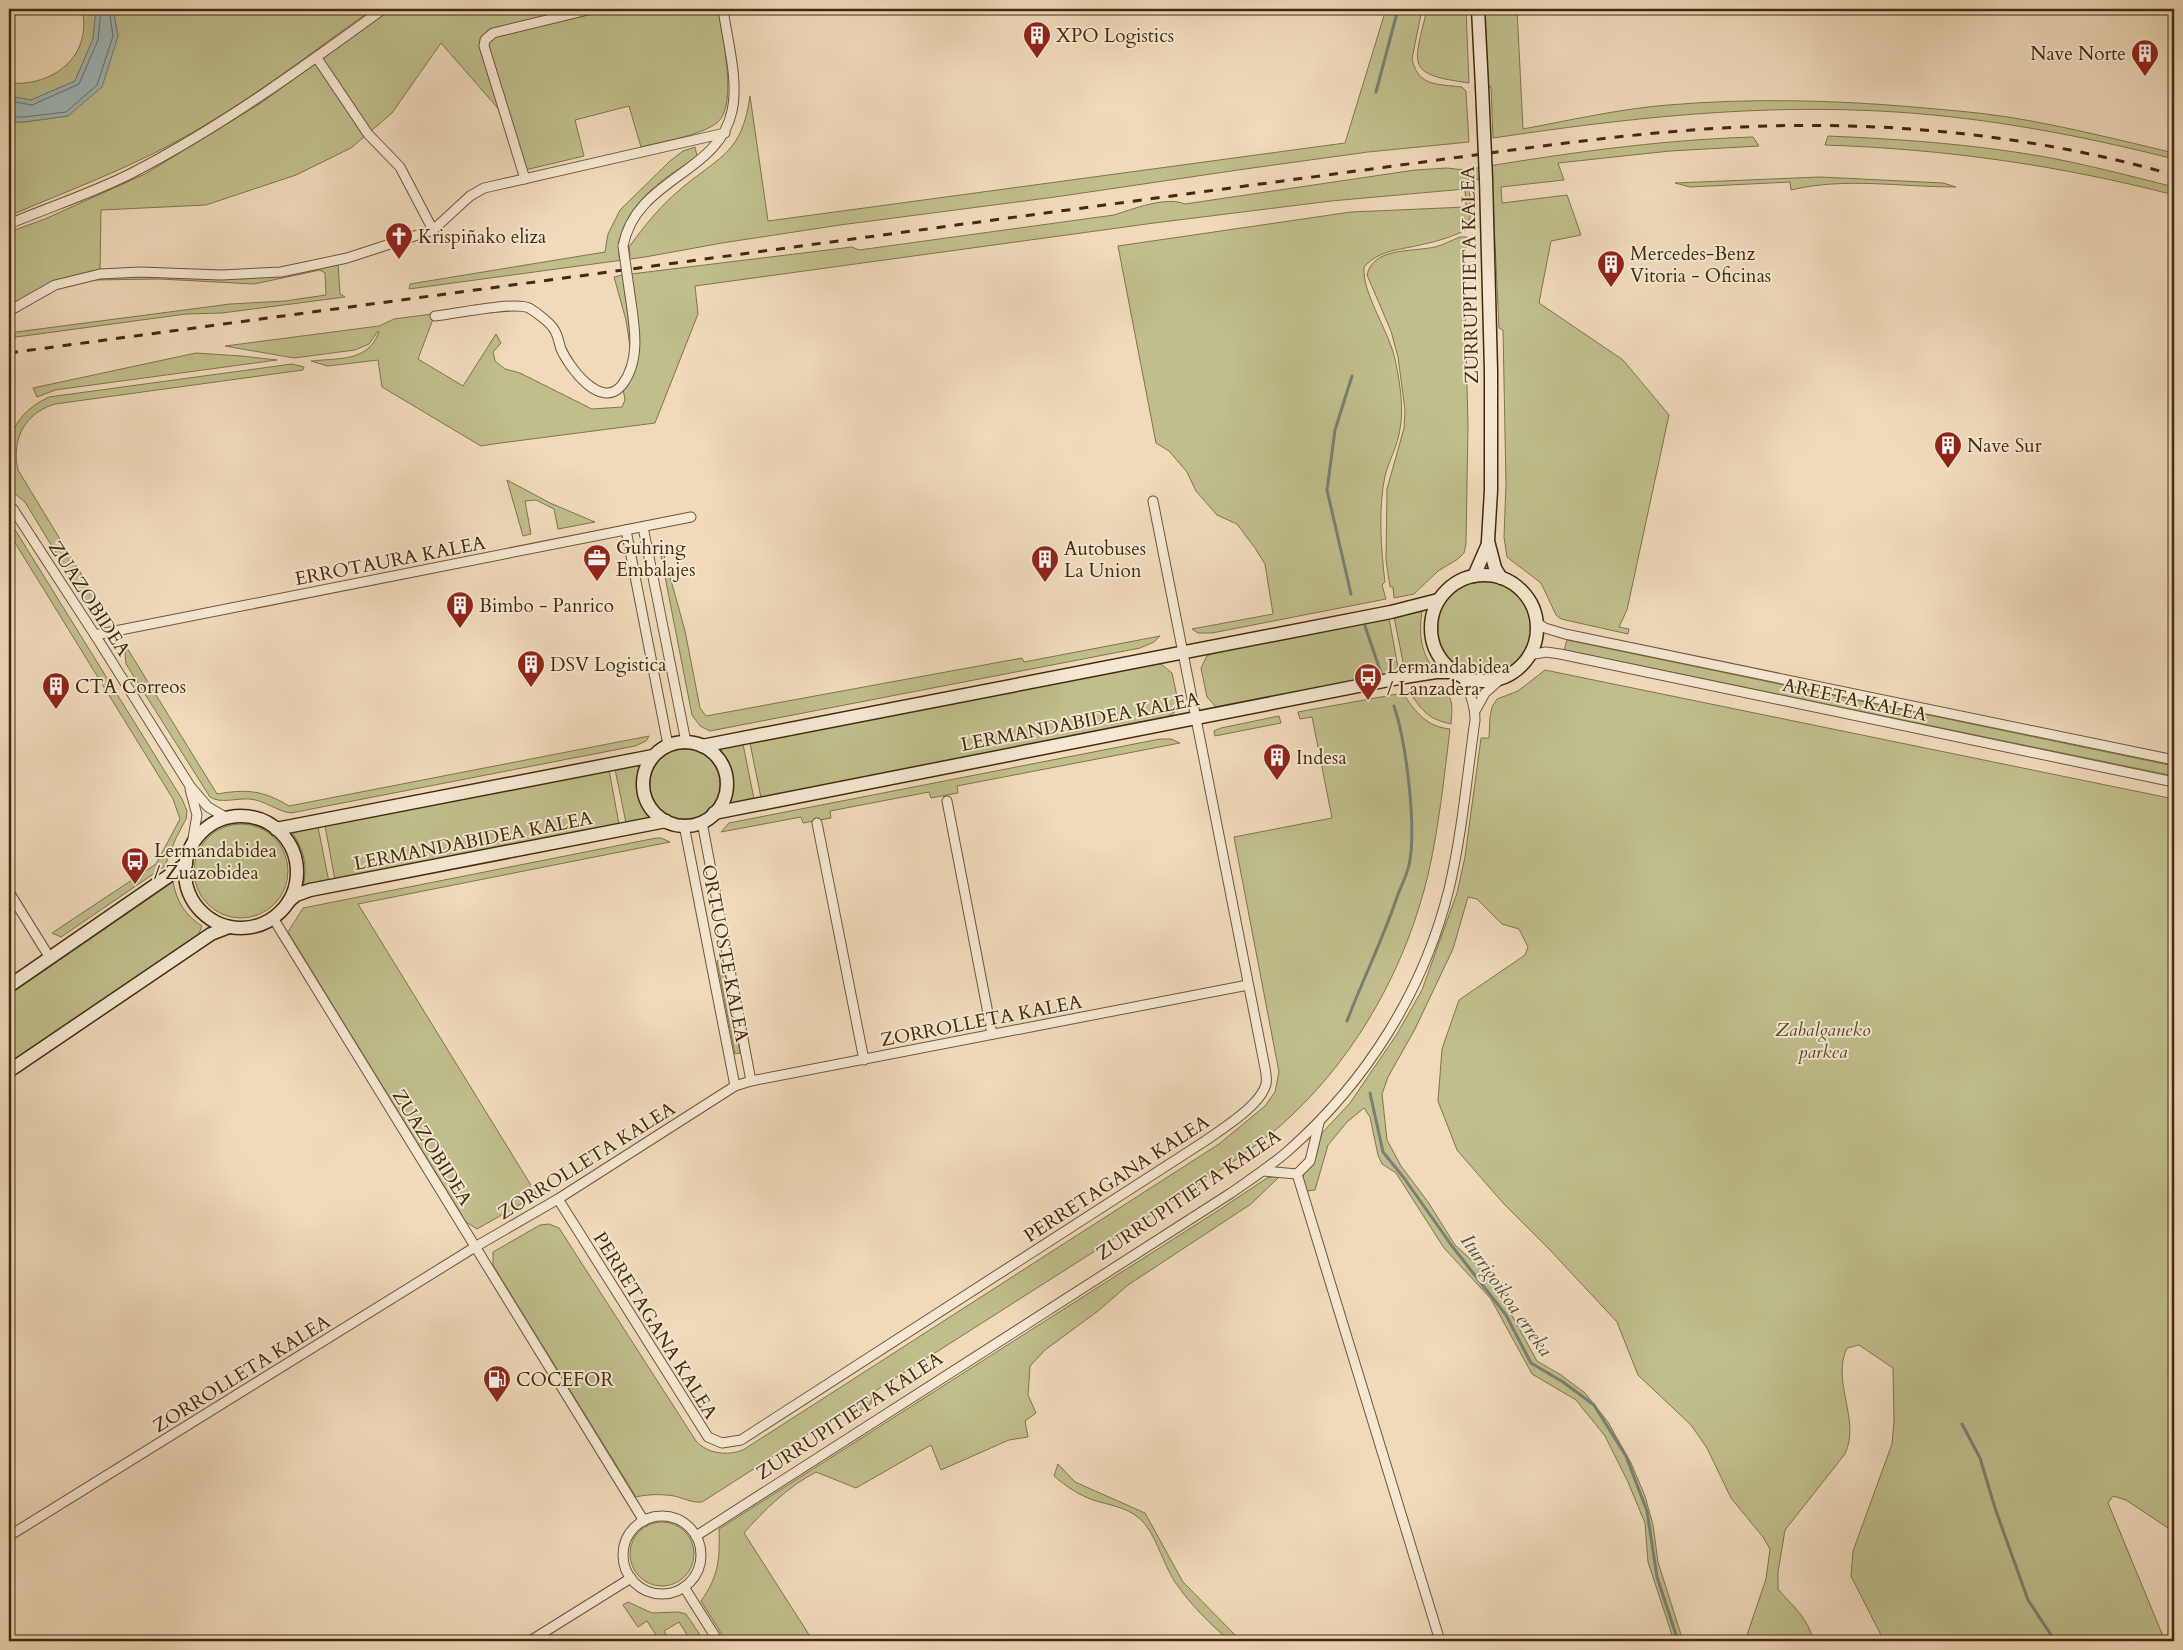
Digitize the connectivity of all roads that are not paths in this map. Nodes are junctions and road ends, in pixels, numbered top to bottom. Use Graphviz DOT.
graph roads {
  1 [pos="383,9"];
  2 [pos="592,9"];
  3 [pos="723,9"];
  4 [pos="1478,9"];
  5 [pos="317,58"];
  6 [pos="725,133"];
  7 [pos="525,179"];
  8 [pos="9,224"];
  9 [pos="433,230"];
  10 [pos="9,311"];
  11 [pos="435,316"];
  12 [pos="1153,501"];
  13 [pos="9,505"];
  14 [pos="691,517"];
  15 [pos="642,527"];
  16 [pos="626,530"];
  17 [pos="1488,541"];
  18 [pos="1474,576"];
  19 [pos="1501,578"];
  20 [pos="1438,600"];
  21 [pos="659,608"];
  22 [pos="642,611"];
  23 [pos="1536,622"];
  24 [pos="95,635"];
  25 [pos="1182,653"];
  26 [pos="1530,655"];
  27 [pos="1457,674"];
  28 [pos="1502,678"];
  29 [pos="1475,711"];
  30 [pos="1196,718"];
  31 [pos="686,742"];
  32 [pos="668,746"];
  33 [pos="702,746"];
  34 [pos="653,756"];
  35 [pos="2174,760"];
  36 [pos="2174,782"];
  37 [pos="190,786"];
  38 [pos="947,800"];
  39 [pos="714,813"];
  40 [pos="227,818"];
  41 [pos="666,821"];
  42 [pos="702,822"];
  43 [pos="817,823"];
  44 [pos="684,825"];
  45 [pos="276,829"];
  46 [pos="192,844"];
  47 [pos="186,864"];
  48 [pos="9,892"];
  49 [pos="289,901"];
  50 [pos="272,918"];
  51 [pos="229,927"];
  52 [pos="50,958"];
  53 [pos="1248,985"];
  54 [pos="9,986"];
  55 [pos="992,1034"];
  56 [pos="864,1060"];
  57 [pos="9,1071"];
  58 [pos="752,1081"];
  59 [pos="735,1086"];
  60 [pos="1319,1122"];
  61 [pos="1263,1171"];
  62 [pos="1297,1174"];
  63 [pos="558,1199"];
  64 [pos="475,1247"];
  65 [pos="644,1521"];
  66 [pos="9,1536"];
  67 [pos="696,1536"];
  68 [pos="631,1578"];
  69 [pos="684,1587"];
  70 [pos="530,1641"];
  71 [pos="718,1641"];
  72 [pos="1440,1641"];
  1 -- 5 [label="street"];
  2 -- 7 [label="street"];
  3 -- 6 [label="street"];
  4 -- 17 [label="street, ZURRUPITIETA KALEA, bridge"];
  5 -- 8 [label="street"];
  5 -- 9 [label="street"];
  6 -- 7 [label="street"];
  6 -- 11 [label="street, bridge"];
  7 -- 9 [label="street"];
  9 -- 10 [label="street"];
  12 -- 25 [label="street, PERRETAGANA KALEA"];
  13 -- 24 [label="street, ZUAZOBIDEA"];
  14 -- 15 [label="street, ERROTAURA KALEA"];
  15 -- 16 [label="street, ERROTAURA KALEA"];
  15 -- 21 [label="street"];
  16 -- 22 [label="street"];
  16 -- 24 [label="street, ERROTAURA KALEA"];
  17 -- 18 [label="street, ZURRUPITIETA KALEA"];
  17 -- 19 [label="street, ZURRUPITIETA KALEA"];
  18 -- 19 [label="street"];
  18 -- 20 [label="street"];
  19 -- 23 [label="street"];
  20 -- 25 [label="street"];
  20 -- 27 [label="street"];
  21 -- 22 [label="street"];
  21 -- 31 [label="street"];
  22 -- 32 [label="street"];
  23 -- 26 [label="street"];
  23 -- 35 [label="street, AREETA KALEA"];
  24 -- 37 [label="street, ZUAZOBIDEA"];
  25 -- 30 [label="street, PERRETAGANA KALEA"];
  25 -- 33 [label="street"];
  26 -- 28 [label="street"];
  26 -- 36 [label="street, AREETA KALEA"];
  27 -- 28 [label="street"];
  27 -- 29 [label="street, ZURRUPITIETA KALEA"];
  27 -- 30 [label="street, LERMANDABIDEA KALEA"];
  28 -- 29 [label="street, ZURRUPITIETA KALEA"];
  29 -- 60 [label="street, ZURRUPITIETA KALEA"];
  30 -- 39 [label="street, LERMANDABIDEA KALEA"];
  30 -- 53 [label="street, PERRETAGANA KALEA"];
  31 -- 32 [label="street"];
  31 -- 33 [label="street"];
  32 -- 34 [label="street"];
  33 -- 39 [label="street"];
  34 -- 41 [label="street"];
  34 -- 45 [label="street"];
  37 -- 40 [label="street, ZUAZOBIDEA"];
  37 -- 46 [label="street, ZUAZOBIDEA"];
  38 -- 55 [label="street"];
  39 -- 42 [label="street"];
  40 -- 45 [label="street"];
  40 -- 46 [label="street"];
  41 -- 44 [label="street"];
  41 -- 49 [label="street, LERMANDABIDEA KALEA"];
  42 -- 44 [label="street"];
  42 -- 58 [label="street, ORTUOSTE KALEA"];
  43 -- 56 [label="street"];
  44 -- 59 [label="street, ORTUOSTE KALEA"];
  45 -- 49 [label="street"];
  46 -- 47 [label="street"];
  47 -- 51 [label="street"];
  47 -- 52 [label="street"];
  48 -- 52 [label="street"];
  49 -- 50 [label="street"];
  50 -- 51 [label="street"];
  50 -- 64 [label="street, ZUAZOBIDEA"];
  51 -- 57 [label="street"];
  52 -- 54 [label="street"];
  53 -- 55 [label="street, ZORROLLETA KALEA"];
  53 -- 63 [label="street, PERRETAGANA KALEA"];
  55 -- 56 [label="street, ZORROLLETA KALEA"];
  56 -- 58 [label="street, ZORROLLETA KALEA"];
  58 -- 59 [label="street, ZORROLLETA KALEA"];
  59 -- 63 [label="street, ZORROLLETA KALEA"];
  60 -- 61 [label="street, ZURRUPITIETA KALEA"];
  60 -- 62 [label="street"];
  61 -- 62 [label="street"];
  61 -- 67 [label="street, ZURRUPITIETA KALEA"];
  62 -- 72 [label="street"];
  63 -- 64 [label="street, ZORROLLETA KALEA"];
  64 -- 65 [label="street, ZUAZOBIDEA"];
  64 -- 66 [label="street, ZORROLLETA KALEA"];
  65 -- 67 [label="street"];
  65 -- 68 [label="street"];
  67 -- 69 [label="street"];
  68 -- 69 [label="street"];
  68 -- 70 [label="street"];
  69 -- 71 [label="street"];
}
